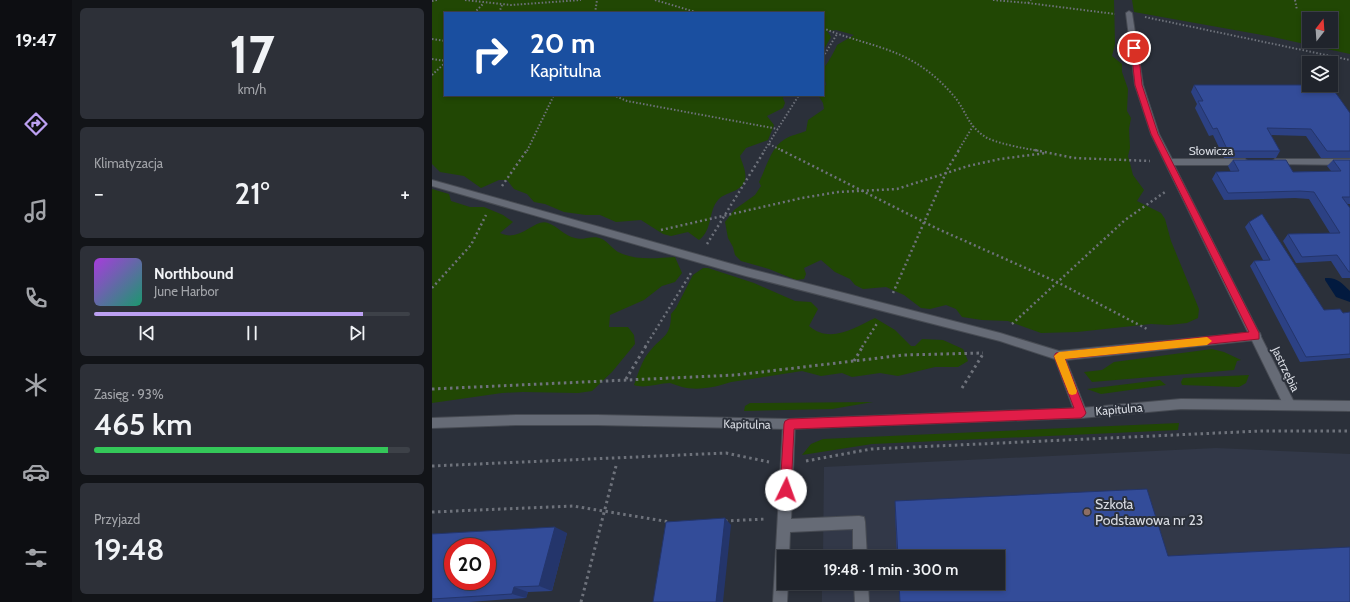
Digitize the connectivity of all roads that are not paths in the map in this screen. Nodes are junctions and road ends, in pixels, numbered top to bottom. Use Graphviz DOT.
graph roads {
  1 [pos="1128,14"];
  2 [pos="1169,162"];
  3 [pos="1350,162"];
  4 [pos="432,183"];
  5 [pos="1256,336"];
  6 [pos="1059,356"];
  7 [pos="1289,404"];
  8 [pos="1350,406"];
  9 [pos="1081,413"];
  10 [pos="432,423"];
  11 [pos="789,424"];
  12 [pos="784,522"];
  13 [pos="860,550"];
  14 [pos="862,590"];
  15 [pos="780,602"];
  16 [pos="862,602"];
  1 -- 2 [label="street, Jastrzębia"];
  2 -- 3 [label="street, Słowicza"];
  2 -- 5 [label="street, Jastrzębia"];
  4 -- 6 [label="street"];
  5 -- 6 [label="street"];
  5 -- 7 [label="street, Jastrzębia"];
  6 -- 9 [label="street"];
  7 -- 8 [label="street, Kapitulna"];
  7 -- 9 [label="street, Kapitulna"];
  9 -- 11 [label="street, Kapitulna"];
  10 -- 11 [label="street, Kapitulna"];
  11 -- 12 [label="street"];
  12 -- 13 [label="street"];
  12 -- 15 [label="street"];
  14 -- 16 [label="street"];
}
